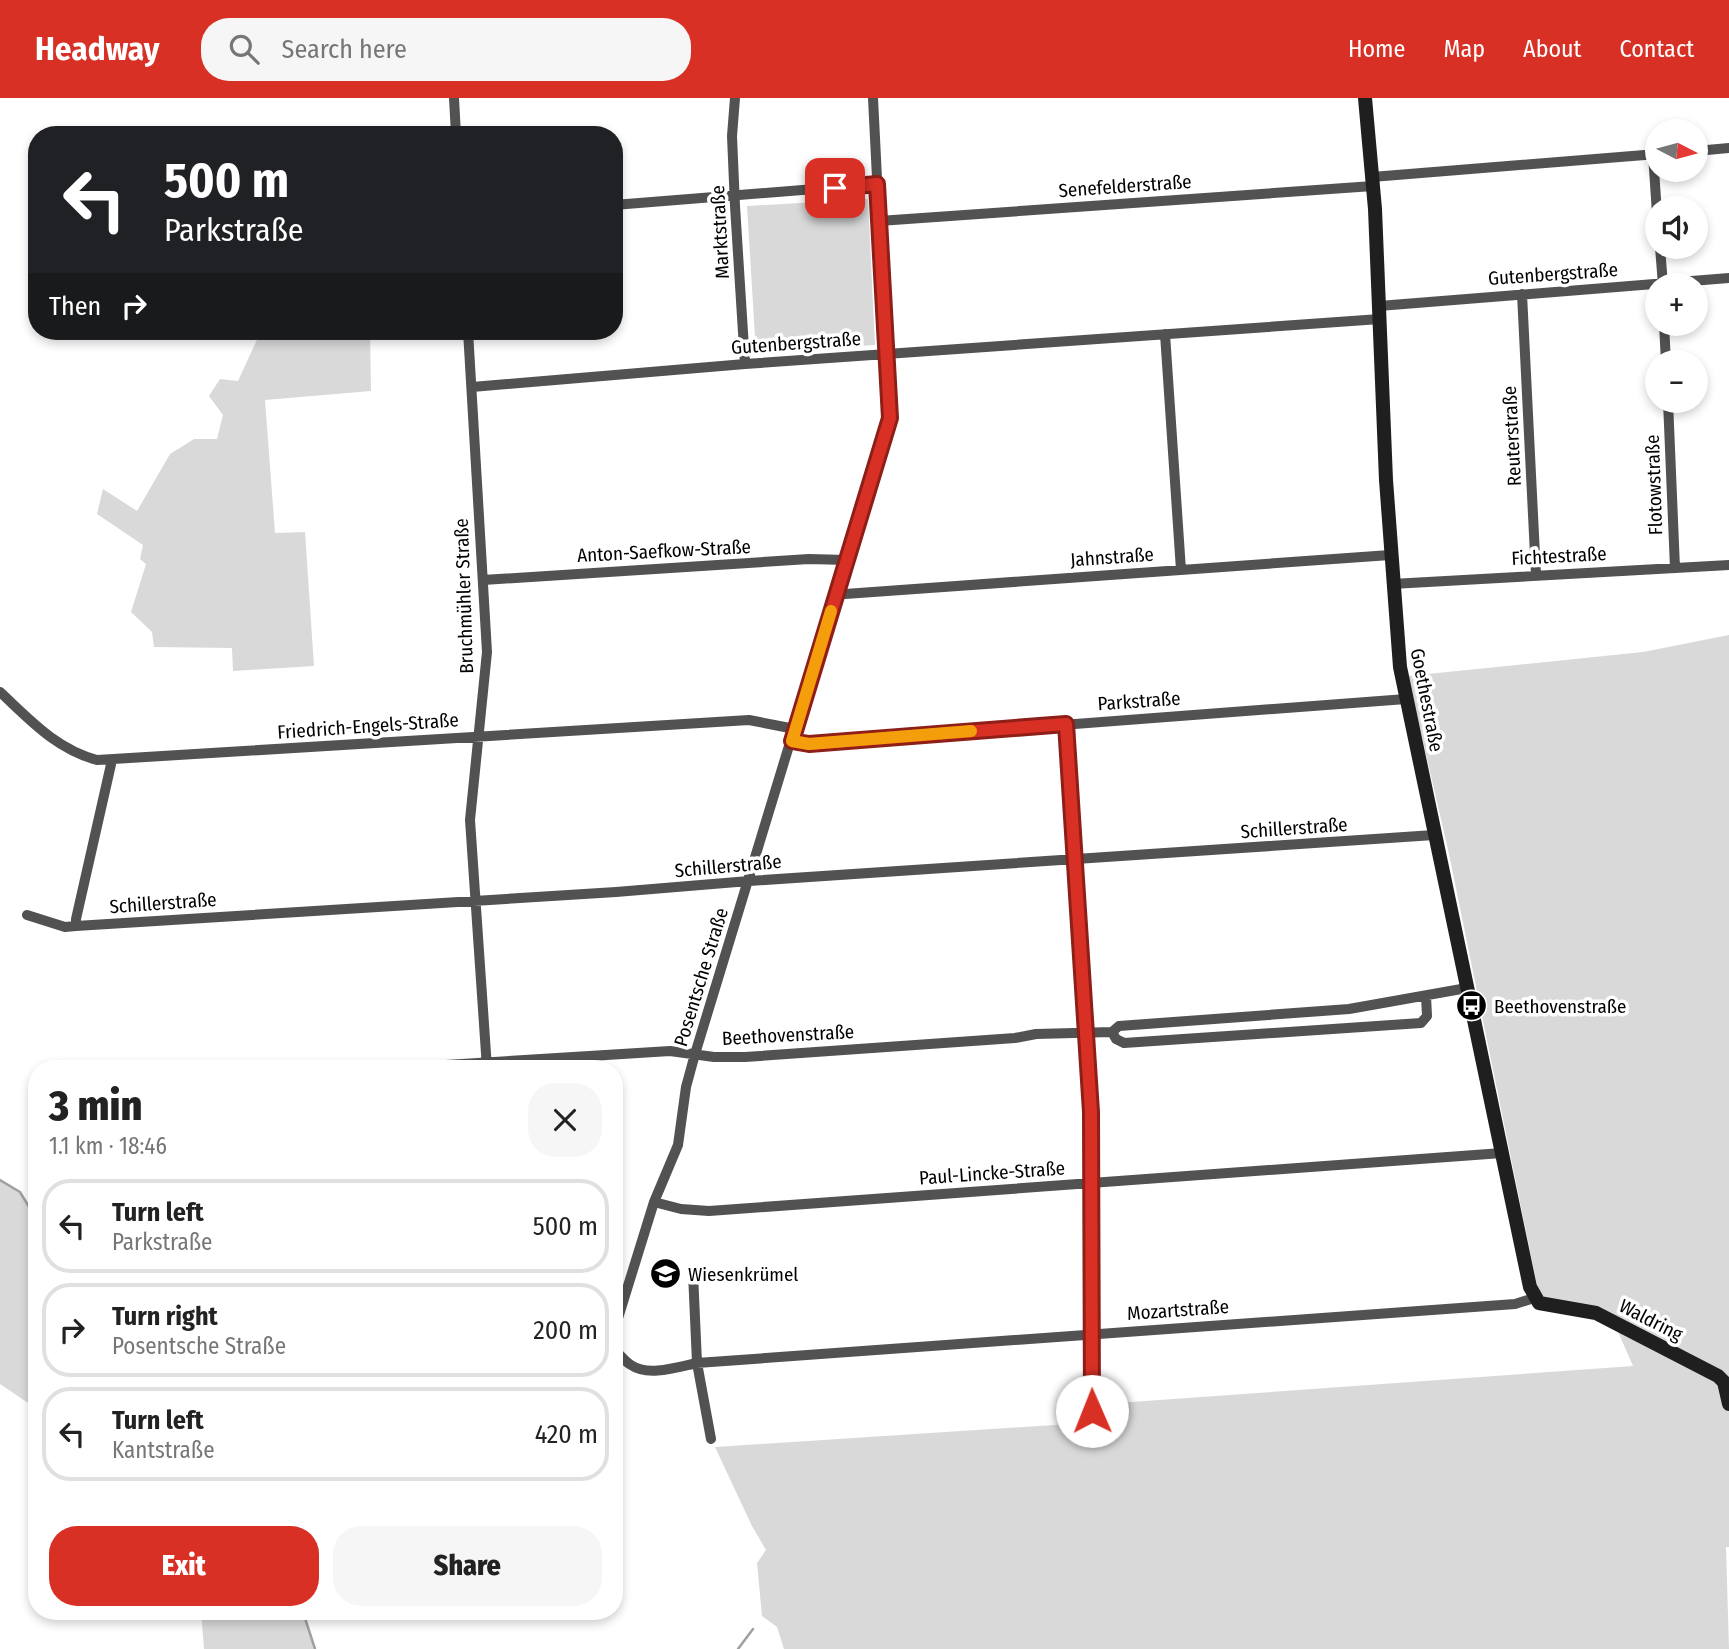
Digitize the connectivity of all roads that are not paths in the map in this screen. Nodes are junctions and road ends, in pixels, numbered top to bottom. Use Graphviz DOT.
graph roads {
  1 [pos="454,98"];
  2 [pos="735,98"];
  3 [pos="873,98"];
  4 [pos="1365,98"];
  5 [pos="456,126"];
  6 [pos="1729,148"];
  7 [pos="1708,149"];
  8 [pos="1645,155"];
  9 [pos="1372,181"];
  10 [pos="877,184"];
  11 [pos="735,197"];
  12 [pos="623,204"];
  13 [pos="879,221"];
  14 [pos="1729,278"];
  15 [pos="1708,280"];
  16 [pos="1645,285"];
  17 [pos="1522,294"];
  18 [pos="1380,312"];
  19 [pos="1165,334"];
  20 [pos="469,340"];
  21 [pos="887,355"];
  22 [pos="746,364"];
  23 [pos="472,387"];
  24 [pos="1669,413"];
  25 [pos="1390,555"];
  26 [pos="847,560"];
  27 [pos="1729,565"];
  28 [pos="1675,568"];
  29 [pos="1181,569"];
  30 [pos="1536,575"];
  31 [pos="483,580"];
  32 [pos="1392,584"];
  33 [pos="837,592"];
  34 [pos="0,692"];
  35 [pos="1406,699"];
  36 [pos="1066,724"];
  37 [pos="794,735"];
  38 [pos="478,737"];
  39 [pos="112,760"];
  40 [pos="1434,835"];
  41 [pos="1076,860"];
  42 [pos="749,881"];
  43 [pos="476,901"];
  44 [pos="27,915"];
  45 [pos="76,926"];
  46 [pos="1467,988"];
  47 [pos="1426,996"];
  48 [pos="1087,1032"];
  49 [pos="1112,1032"];
  50 [pos="695,1054"];
  51 [pos="487,1060"];
  52 [pos="560,1060"];
  53 [pos="1502,1153"];
  54 [pos="1092,1184"];
  55 [pos="654,1202"];
  56 [pos="692,1273"];
  57 [pos="1534,1298"];
  58 [pos="623,1302"];
  59 [pos="1091,1334"];
  60 [pos="623,1358"];
  61 [pos="697,1363"];
  62 [pos="1729,1404"];
  63 [pos="1092,1411"];
  64 [pos="711,1439"];
  1 -- 5 [label="street"];
  2 -- 11 [label="street, Marktstraße"];
  3 -- 10 [label="street, Posentsche Straße"];
  4 -- 9 [label="street, Goethestraße"];
  6 -- 7 [label="street"];
  8 -- 9 [label="street, Senefelderstraße"];
  9 -- 13 [label="street, Senefelderstraße"];
  9 -- 18 [label="street, Goethestraße"];
  10 -- 11 [label="street"];
  10 -- 13 [label="street, Posentsche Straße"];
  11 -- 12 [label="street"];
  11 -- 22 [label="street, Marktstraße"];
  13 -- 21 [label="street, Posentsche Straße"];
  14 -- 15 [label="street, Gutenbergstraße"];
  16 -- 17 [label="street, Gutenbergstraße"];
  17 -- 18 [label="street, Gutenbergstraße"];
  17 -- 30 [label="street, Reuterstraße"];
  18 -- 19 [label="street, Gutenbergstraße"];
  18 -- 25 [label="street, Goethestraße"];
  19 -- 21 [label="street, Gutenbergstraße"];
  19 -- 29 [label="street"];
  20 -- 23 [label="street, Bruchmühler Straße"];
  21 -- 22 [label="street, Gutenbergstraße"];
  21 -- 26 [label="street, Posentsche Straße"];
  22 -- 23 [label="street, Gutenbergstraße"];
  23 -- 31 [label="street, Bruchmühler Straße"];
  24 -- 28 [label="street, Flotowstraße"];
  25 -- 29 [label="street, Jahnstraße"];
  25 -- 32 [label="street, Goethestraße"];
  26 -- 31 [label="street, Anton-Saefkow-Straße"];
  26 -- 33 [label="street, Posentsche Straße"];
  27 -- 28 [label="street, Fichtestraße"];
  28 -- 30 [label="street, Fichtestraße"];
  29 -- 33 [label="street, Jahnstraße"];
  30 -- 32 [label="street, Fichtestraße"];
  31 -- 38 [label="street, Bruchmühler Straße"];
  32 -- 35 [label="street, Goethestraße"];
  33 -- 37 [label="street, Posentsche Straße"];
  34 -- 39 [label="street, Friedrich-Engels-Straße"];
  35 -- 36 [label="street, Parkstraße"];
  35 -- 40 [label="street, Goethestraße"];
  36 -- 37 [label="street, Parkstraße"];
  36 -- 41 [label="street"];
  37 -- 38 [label="street, Friedrich-Engels-Straße"];
  37 -- 42 [label="street, Posentsche Straße"];
  38 -- 39 [label="street, Friedrich-Engels-Straße"];
  38 -- 43 [label="street, Bruchmühler Straße"];
  39 -- 45 [label="street"];
  40 -- 41 [label="street, Schillerstraße"];
  40 -- 46 [label="street, Goethestraße"];
  41 -- 42 [label="street, Schillerstraße"];
  41 -- 48 [label="street"];
  42 -- 43 [label="street, Schillerstraße"];
  42 -- 50 [label="street, Posentsche Straße"];
  43 -- 45 [label="street, Schillerstraße"];
  43 -- 51 [label="street, Bruchmühler Straße"];
  44 -- 45 [label="street, Schillerstraße"];
  46 -- 47 [label="street, Beethovenstraße"];
  46 -- 53 [label="street, Goethestraße"];
  47 -- 49 [label="street, Beethovenstraße"];
  47 -- 49 [label="street, Beethovenstraße"];
  48 -- 49 [label="street, Beethovenstraße"];
  48 -- 50 [label="street, Beethovenstraße"];
  48 -- 54 [label="street"];
  50 -- 52 [label="street, Beethovenstraße"];
  50 -- 55 [label="street, Posentsche Straße"];
  53 -- 54 [label="street, Paul-Lincke-Straße"];
  53 -- 57 [label="street, Goethestraße"];
  54 -- 55 [label="street, Paul-Lincke-Straße"];
  54 -- 59 [label="street"];
  55 -- 58 [label="street, Posentsche Straße"];
  56 -- 61 [label="street"];
  57 -- 59 [label="street, Mozartstraße"];
  57 -- 62 [label="street, Waldring"];
  59 -- 61 [label="street, Mozartstraße"];
  59 -- 63 [label="street"];
  60 -- 61 [label="street"];
  61 -- 64 [label="street"];
}
